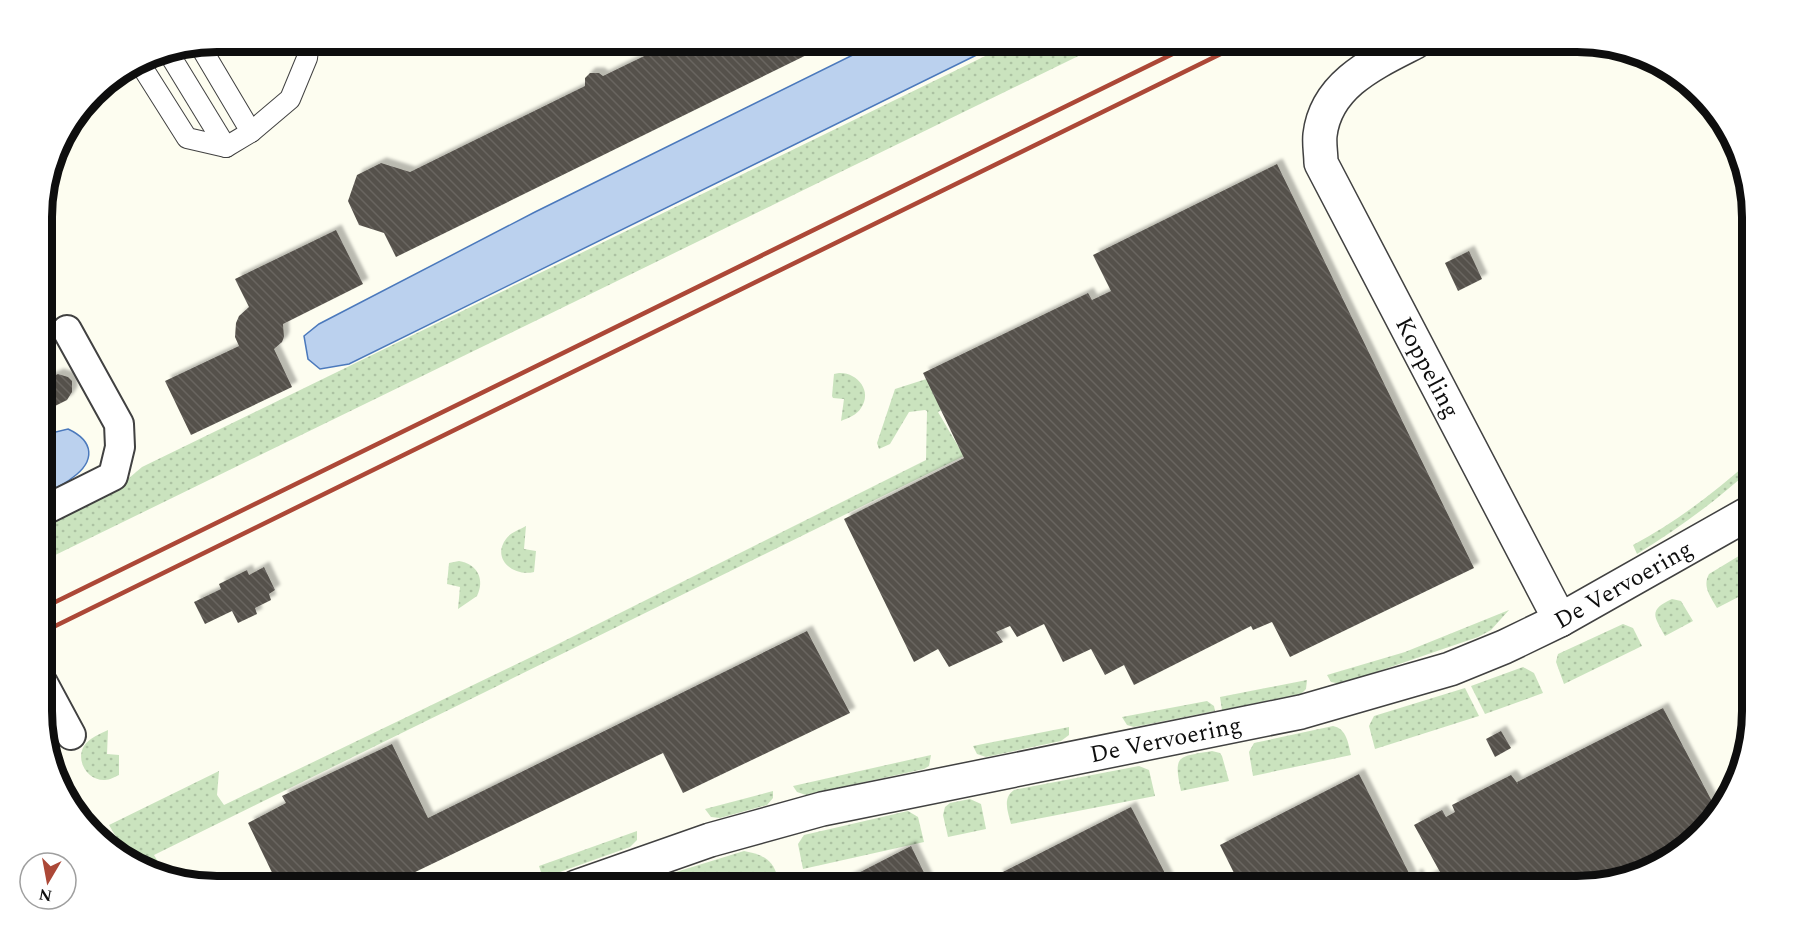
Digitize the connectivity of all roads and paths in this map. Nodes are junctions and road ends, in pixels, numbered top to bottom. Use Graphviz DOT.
graph roads {
  1 [pos="1396,52"];
  2 [pos="205,53"];
  3 [pos="308,53"];
  4 [pos="172,59"];
  5 [pos="144,70"];
  6 [pos="251,132"];
  7 [pos="226,147"];
  8 [pos="67,330"];
  9 [pos="52,507"];
  10 [pos="1741,518"];
  11 [pos="1560,620"];
  12 [pos="52,698"];
  13 [pos="71,735"];
  14 [pos="607,876"];
  1 -- 11 [label="street, Koppeling"];
  2 -- 6 [label="lane"];
  3 -- 6 [label="lane"];
  4 -- 7 [label="lane"];
  5 -- 7 [label="lane"];
  6 -- 7 [label="lane"];
  8 -- 9 [label="street"];
  10 -- 11 [label="street, De Vervoering"];
  11 -- 14 [label="street, De Vervoering"];
  12 -- 13 [label="street"];
}
